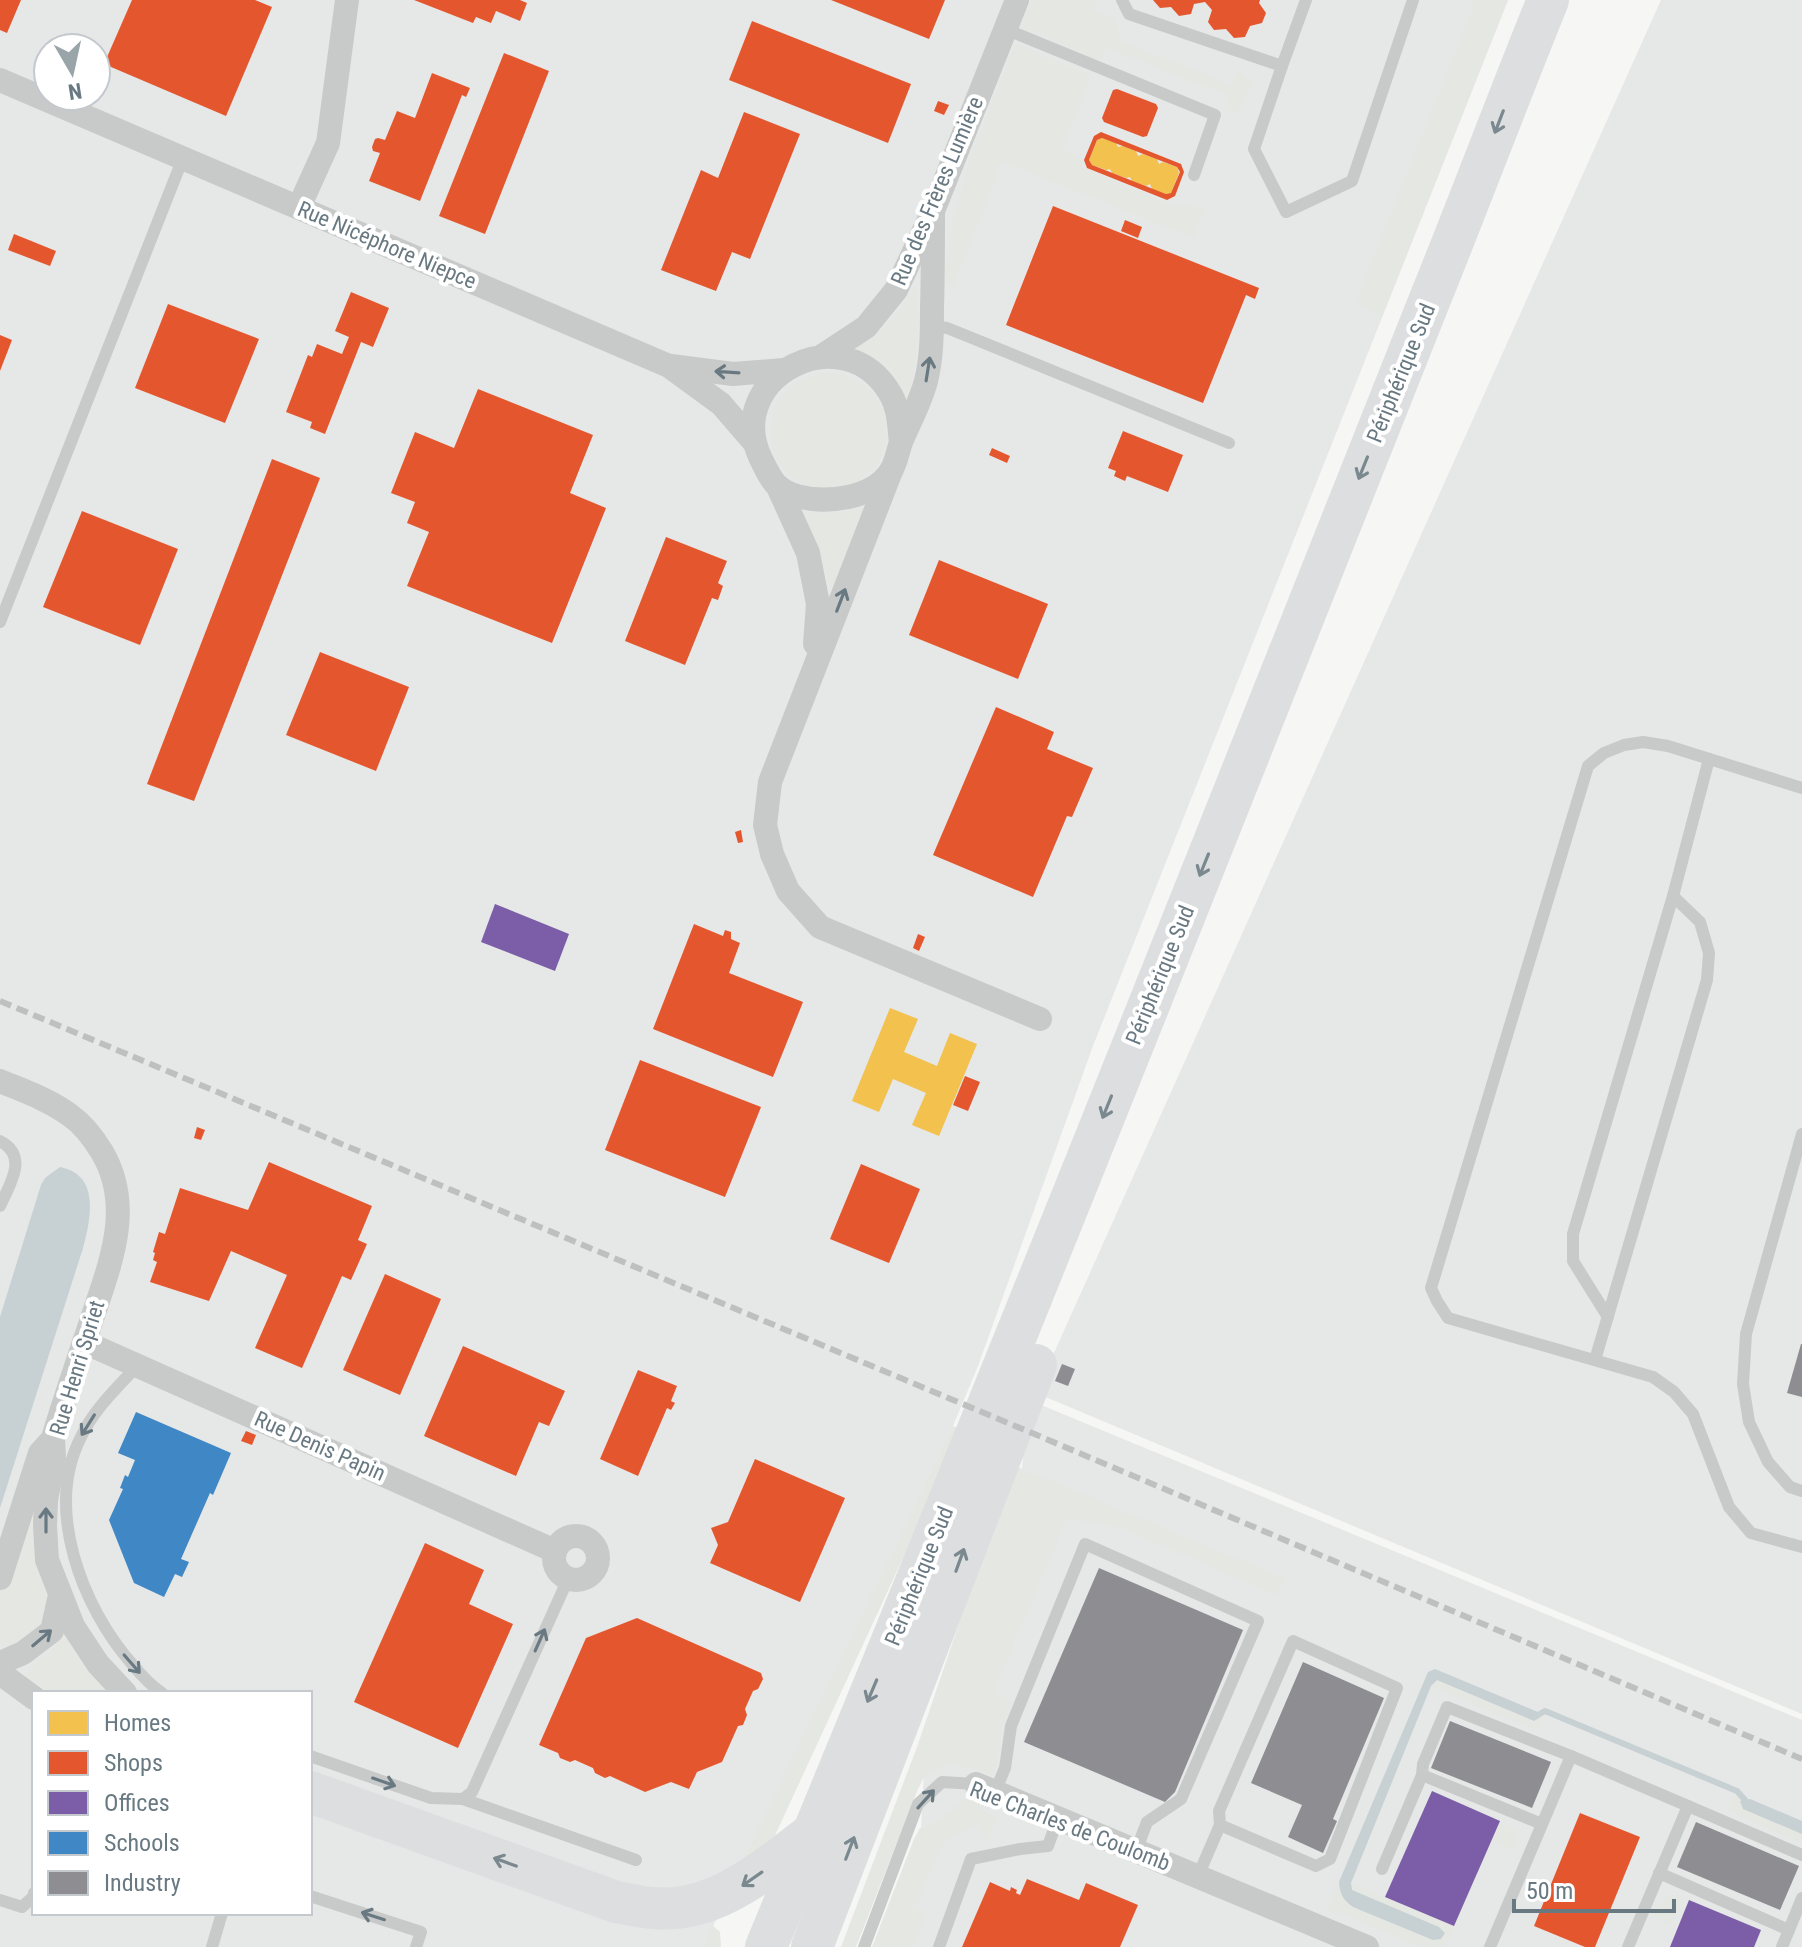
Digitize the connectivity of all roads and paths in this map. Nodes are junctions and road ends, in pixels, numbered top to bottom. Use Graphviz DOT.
graph roads {
  1 [pos="347,0"];
  2 [pos="1017,0"];
  3 [pos="1122,0"];
  4 [pos="1306,0"];
  5 [pos="1413,0"];
  6 [pos="1548,0"];
  7 [pos="1578,0"];
  8 [pos="1005,29"];
  9 [pos="1282,66"];
  10 [pos="0,80"];
  11 [pos="183,158"];
  12 [pos="1194,175"];
  13 [pos="299,207"];
  14 [pos="933,211"];
  15 [pos="932,326"];
  16 [pos="822,356"];
  17 [pos="669,366"];
  18 [pos="784,370"];
  19 [pos="753,441"];
  20 [pos="901,442"];
  21 [pos="1229,443"];
  22 [pos="891,471"];
  23 [pos="779,489"];
  24 [pos="0,622"];
  25 [pos="812,672"];
  26 [pos="1709,759"];
  27 [pos="1802,788"];
  28 [pos="1673,896"];
  29 [pos="1040,1019"];
  30 [pos="0,1081"];
  31 [pos="1802,1134"];
  32 [pos="0,1141"];
  33 [pos="0,1206"];
  34 [pos="1608,1317"];
  35 [pos="84,1342"];
  36 [pos="1595,1360"];
  37 [pos="138,1365"];
  38 [pos="53,1438"];
  39 [pos="1802,1491"];
  40 [pos="1802,1547"];
  41 [pos="555,1551"];
  42 [pos="0,1578"];
  43 [pos="568,1579"];
  44 [pos="60,1595"];
  45 [pos="0,1663"];
  46 [pos="0,1673"];
  47 [pos="123,1691"];
  48 [pos="159,1691"];
  49 [pos="32,1697"];
  50 [pos="1571,1756"];
  51 [pos="312,1757"];
  52 [pos="1422,1775"];
  53 [pos="985,1788"];
  54 [pos="312,1793"];
  55 [pos="463,1799"];
  56 [pos="1688,1806"];
  57 [pos="1058,1818"];
  58 [pos="1542,1824"];
  59 [pos="1220,1825"];
  60 [pos="814,1832"];
  61 [pos="1136,1851"];
  62 [pos="1802,1855"];
  63 [pos="636,1860"];
  64 [pos="1382,1869"];
  65 [pos="1659,1873"];
  66 [pos="1198,1876"];
  67 [pos="312,1897"];
  68 [pos="32,1898"];
  69 [pos="1802,1898"];
  70 [pos="0,1900"];
  71 [pos="221,1915"];
  72 [pos="1789,1930"];
  73 [pos="1495,1945"];
  74 [pos="212,1947"];
  75 [pos="416,1947"];
  76 [pos="766,1947"];
  77 [pos="812,1947"];
  78 [pos="864,1947"];
  79 [pos="939,1947"];
  80 [pos="1367,1947"];
  81 [pos="1628,1947"];
  82 [pos="1782,1947"];
  1 -- 13 [label="street"];
  2 -- 8 [label="street, Rue des Frères Lumière"];
  3 -- 9 [label="lane"];
  4 -- 9 [label="lane"];
  5 -- 9 [label="lane"];
  6 -- 60 [label="highway, Périphérique Sud, one-way"];
  77 -- 7 [label="highway, Périphérique Sud, one-way"];
  8 -- 12 [label="lane"];
  8 -- 14 [label="street, Rue des Frères Lumière"];
  10 -- 11 [label="street, Rue Nicéphore Niepce"];
  11 -- 13 [label="street, Rue Nicéphore Niepce"];
  11 -- 24 [label="lane"];
  13 -- 17 [label="street, Rue Nicéphore Niepce"];
  14 -- 15 [label="street"];
  14 -- 16 [label="street, Rue des Frères Lumière"];
  20 -- 15 [label="street, one-way"];
  15 -- 21 [label="lane"];
  16 -- 18 [label="street"];
  16 -- 20 [label="street"];
  18 -- 17 [label="street, one-way"];
  17 -- 19 [label="street, Rue Nicéphore Niepce"];
  18 -- 19 [label="street"];
  19 -- 23 [label="street"];
  20 -- 22 [label="street"];
  22 -- 23 [label="street"];
  25 -- 22 [label="street, one-way"];
  23 -- 25 [label="street"];
  25 -- 29 [label="street"];
  26 -- 27 [label="lane"];
  26 -- 28 [label="lane"];
  26 -- 36 [label="lane"];
  28 -- 34 [label="lane"];
  28 -- 34 [label="lane"];
  30 -- 35 [label="street, Rue Henri Spriet"];
  31 -- 39 [label="lane"];
  32 -- 33 [label="lane"];
  34 -- 36 [label="lane"];
  35 -- 37 [label="street, Rue Denis Papin"];
  35 -- 38 [label="street, Rue Henri Spriet"];
  36 -- 40 [label="lane"];
  37 -- 41 [label="street, Rue Denis Papin"];
  37 -- 48 [label="lane, one-way"];
  38 -- 42 [label="street"];
  44 -- 38 [label="street, Rue Henri Spriet, one-way"];
  41 -- 43 [label="street"];
  41 -- 43 [label="street"];
  55 -- 43 [label="lane, one-way"];
  45 -- 44 [label="street, one-way"];
  44 -- 47 [label="street, Rue Henri Spriet"];
  46 -- 49 [label="street"];
  50 -- 52 [label="lane"];
  50 -- 56 [label="lane"];
  50 -- 58 [label="lane"];
  51 -- 55 [label="lane, one-way"];
  52 -- 58 [label="lane"];
  52 -- 64 [label="lane"];
  53 -- 57 [label="street, Rue Charles de Coulomb"];
  53 -- 61 [label="lane"];
  78 -- 53 [label="lane, Rue Charles de Coulomb, one-way"];
  60 -- 54 [label="highway, one-way"];
  55 -- 63 [label="lane"];
  56 -- 62 [label="lane"];
  56 -- 65 [label="lane"];
  57 -- 61 [label="street, Rue Charles de Coulomb"];
  57 -- 79 [label="lane"];
  58 -- 73 [label="lane"];
  59 -- 59 [label="lane"];
  59 -- 66 [label="lane"];
  60 -- 76 [label="highway, Périphérique Sud"];
  61 -- 66 [label="street, Rue Charles de Coulomb"];
  65 -- 72 [label="lane"];
  65 -- 81 [label="lane"];
  66 -- 80 [label="street, Rue Charles de Coulomb"];
  75 -- 67 [label="lane, one-way"];
  68 -- 70 [label="lane"];
  69 -- 72 [label="lane"];
  71 -- 74 [label="lane"];
  72 -- 82 [label="lane"];
}
